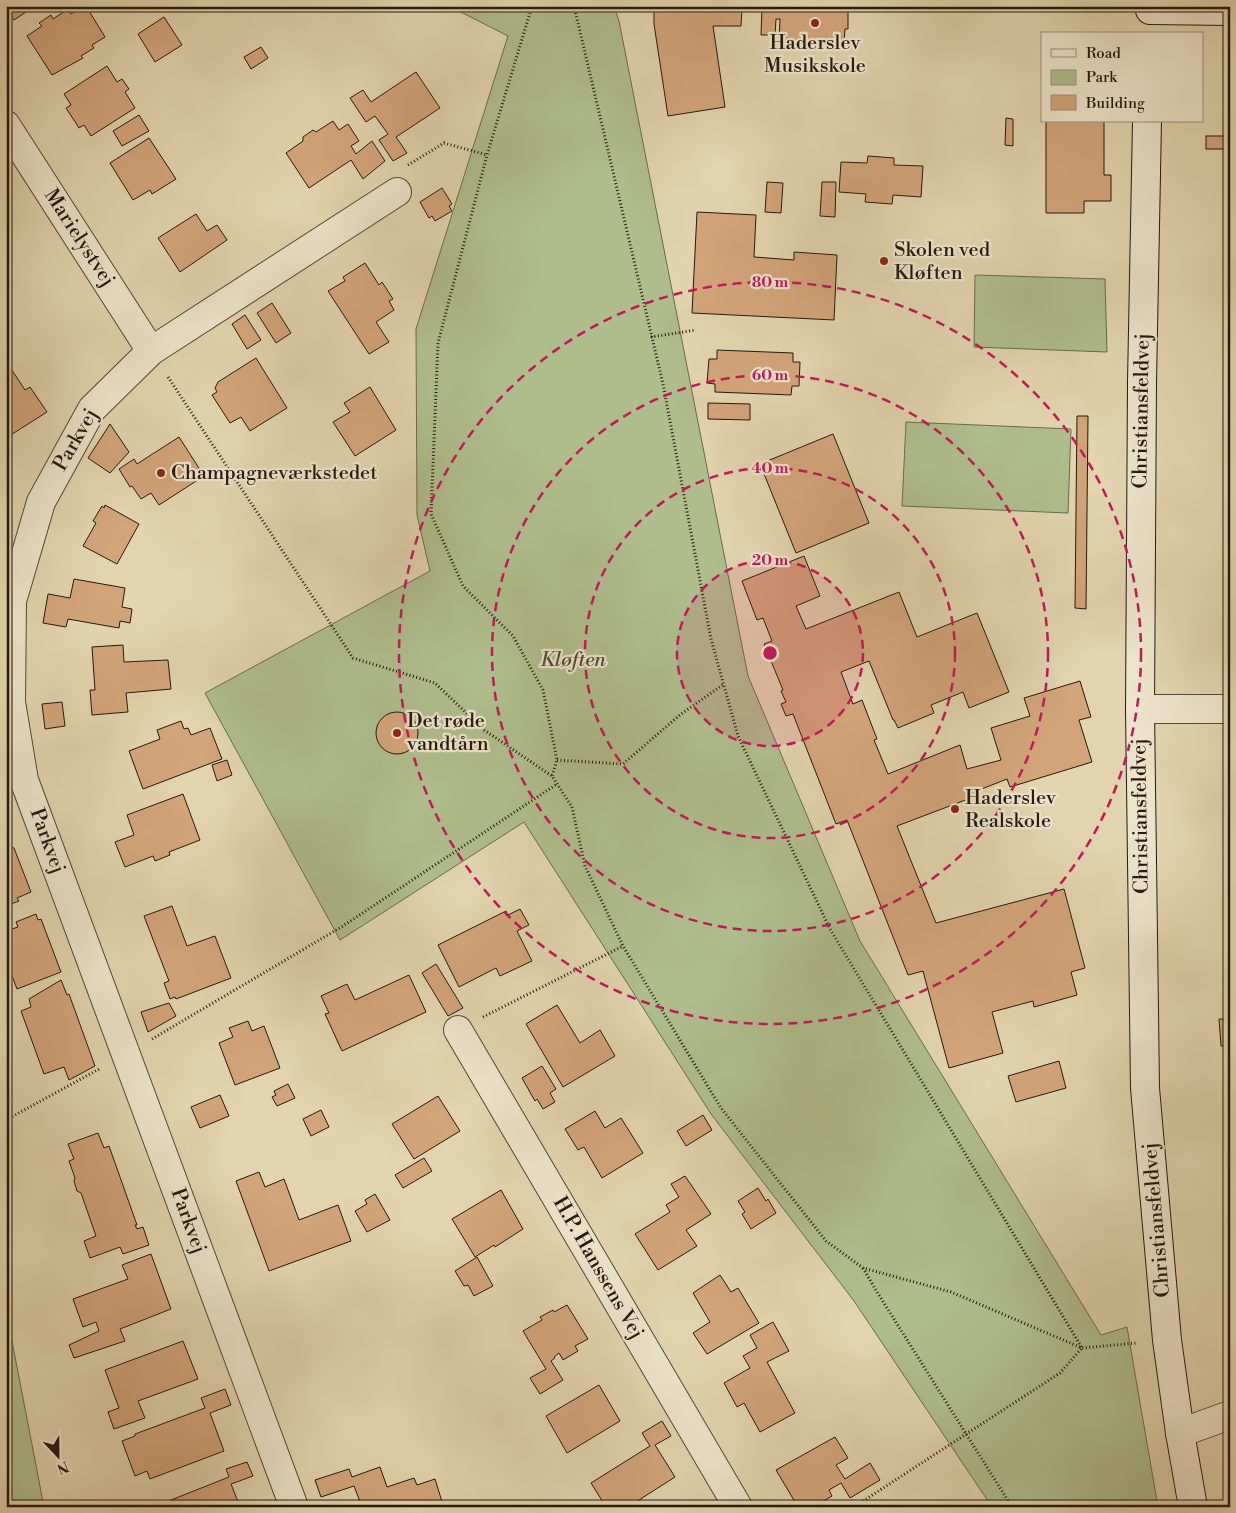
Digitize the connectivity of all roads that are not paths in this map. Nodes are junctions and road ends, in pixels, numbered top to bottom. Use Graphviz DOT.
graph roads {
  1 [pos="1230,11"];
  2 [pos="1150,16"];
  3 [pos="1148,122"];
  4 [pos="6,125"];
  5 [pos="396,192"];
  6 [pos="151,351"];
  7 [pos="1230,709"];
  8 [pos="1140,710"];
  9 [pos="458,1030"];
  10 [pos="1230,1414"];
  11 [pos="1180,1433"];
  12 [pos="294,1507"];
  13 [pos="738,1507"];
  14 [pos="1193,1507"];
  1 -- 2 [label="street"];
  3 -- 8 [label="street, Christiansfeldvej"];
  4 -- 6 [label="street, Marielystvej"];
  5 -- 6 [label="street, Parkvej"];
  6 -- 12 [label="street, Parkvej"];
  7 -- 8 [label="street"];
  8 -- 11 [label="street, Christiansfeldvej"];
  9 -- 13 [label="street, H.P. Hanssens Vej"];
  10 -- 11 [label="street"];
  11 -- 14 [label="street, Christiansfeldvej"];
}
